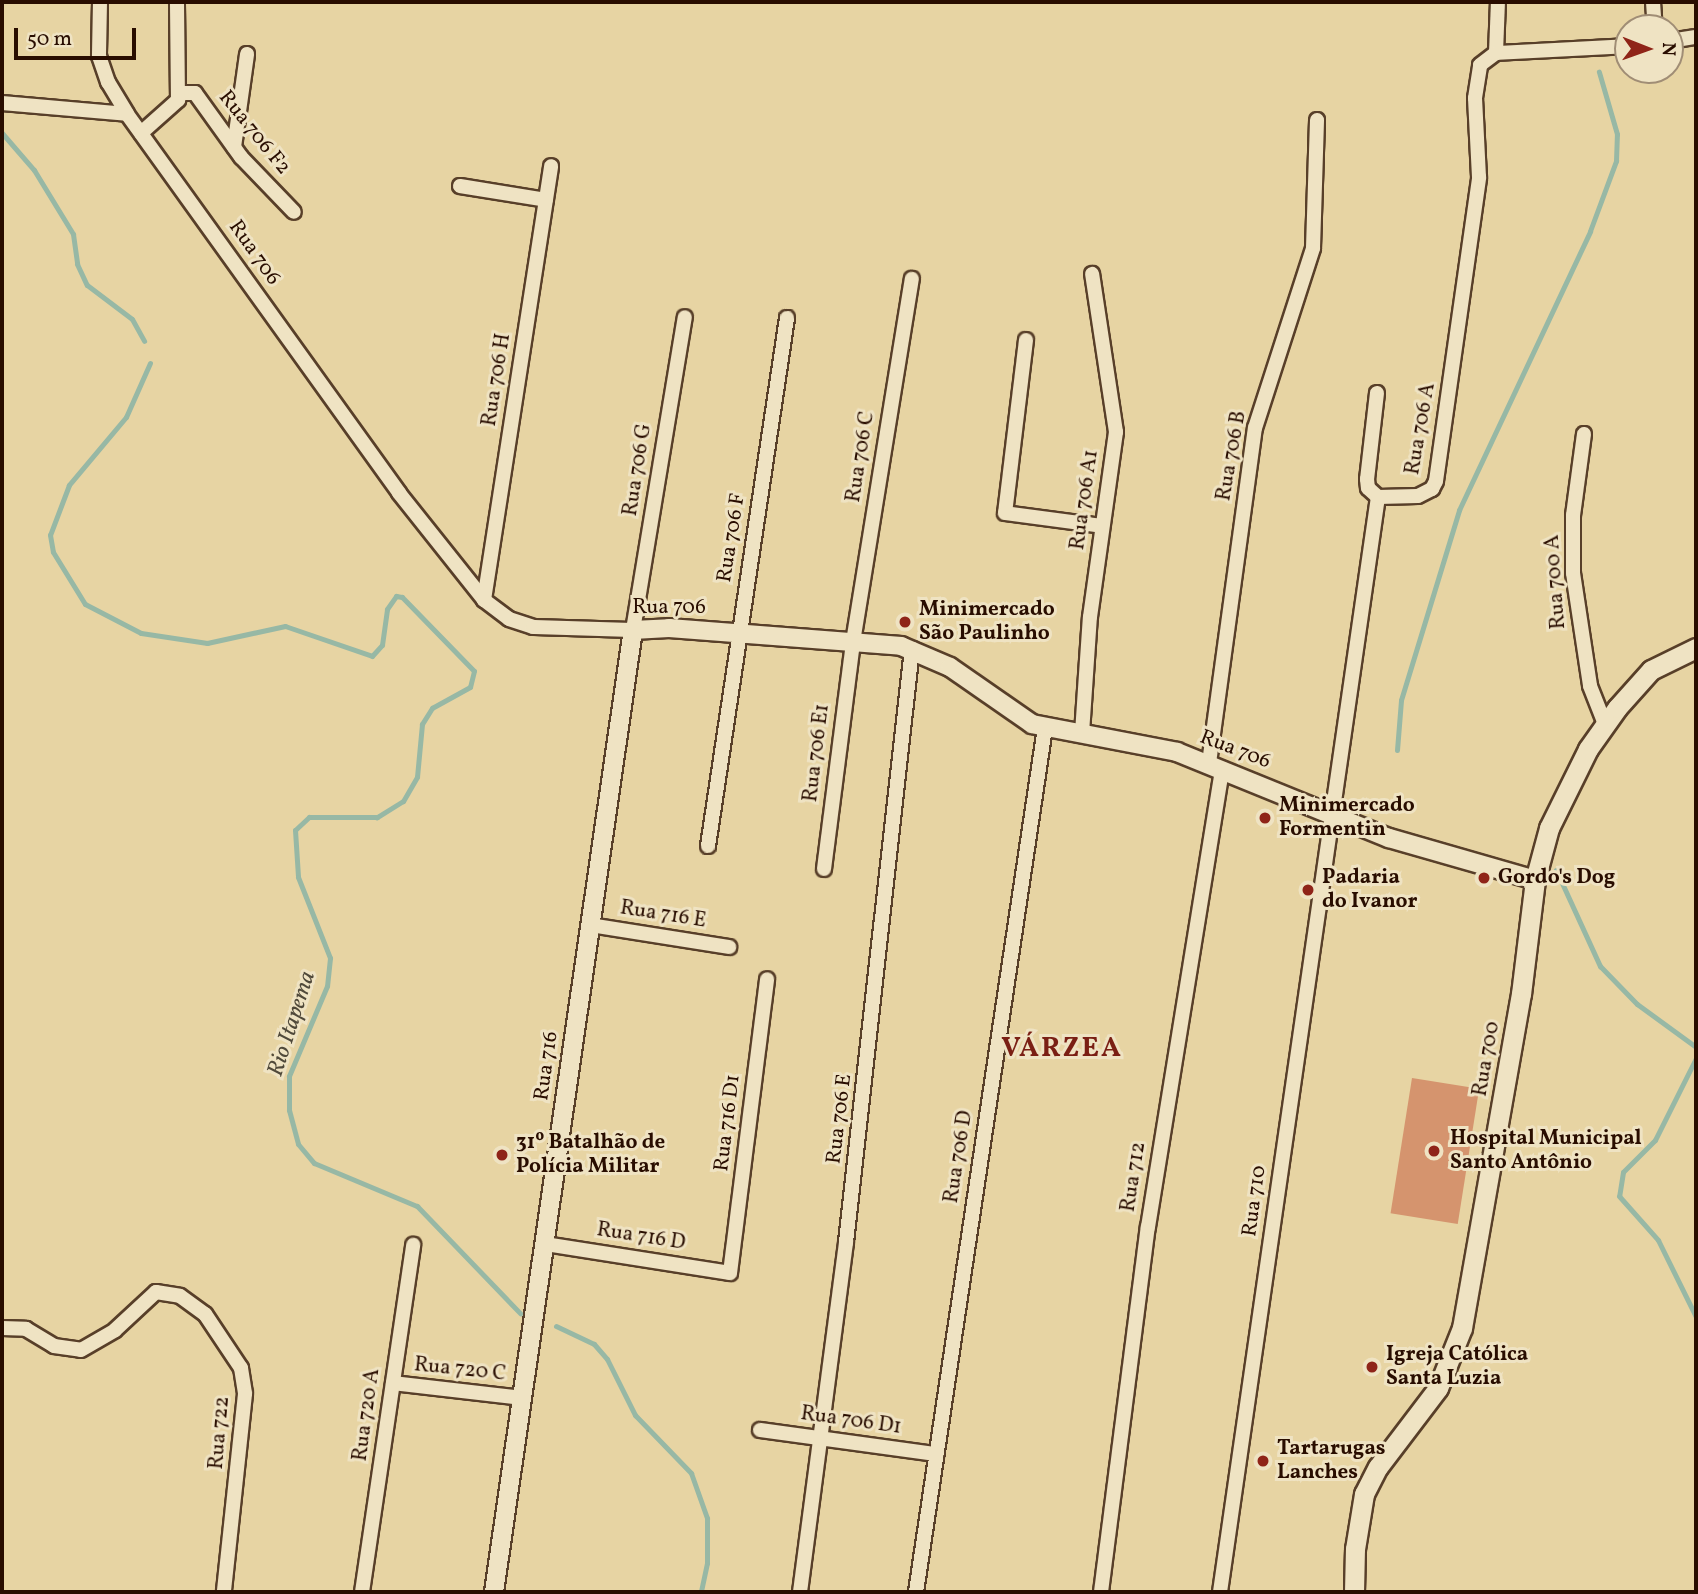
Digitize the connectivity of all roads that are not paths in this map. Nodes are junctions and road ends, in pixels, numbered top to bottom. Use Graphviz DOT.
graph roads {
  1 [pos="100,2"];
  2 [pos="177,2"];
  3 [pos="1498,2"];
  4 [pos="1614,47"];
  5 [pos="1496,53"];
  6 [pos="247,54"];
  7 [pos="178,93"];
  8 [pos="2,103"];
  9 [pos="127,114"];
  10 [pos="1317,120"];
  11 [pos="141,133"];
  12 [pos="234,147"];
  13 [pos="551,166"];
  14 [pos="460,186"];
  15 [pos="546,200"];
  16 [pos="294,212"];
  17 [pos="1092,274"];
  18 [pos="912,279"];
  19 [pos="685,317"];
  20 [pos="787,318"];
  21 [pos="1026,340"];
  22 [pos="1377,393"];
  23 [pos="1584,434"];
  24 [pos="1378,497"];
  25 [pos="1102,526"];
  26 [pos="484,600"];
  27 [pos="633,630"];
  28 [pos="739,633"];
  29 [pos="853,642"];
  30 [pos="1696,648"];
  31 [pos="912,649"];
  32 [pos="1605,724"];
  33 [pos="1045,727"];
  34 [pos="1082,733"];
  35 [pos="1215,766"];
  36 [pos="1332,815"];
  37 [pos="708,846"];
  38 [pos="824,869"];
  39 [pos="1535,880"];
  40 [pos="590,925"];
  41 [pos="729,947"];
  42 [pos="767,979"];
  43 [pos="545,1244"];
  44 [pos="413,1245"];
  45 [pos="730,1272"];
  46 [pos="2,1328"];
  47 [pos="393,1383"];
  48 [pos="522,1398"];
  49 [pos="760,1430"];
  50 [pos="821,1438"];
  51 [pos="936,1454"];
  52 [pos="224,1592"];
  53 [pos="362,1592"];
  54 [pos="494,1592"];
  55 [pos="800,1592"];
  56 [pos="916,1592"];
  57 [pos="1101,1592"];
  58 [pos="1220,1592"];
  59 [pos="1354,1592"];
  1 -- 9 [label="street, Rua 706"];
  2 -- 7 [label="street"];
  3 -- 5 [label="street"];
  4 -- 5 [label="street"];
  5 -- 24 [label="street, Rua 706 A"];
  6 -- 12 [label="street"];
  7 -- 11 [label="street"];
  7 -- 12 [label="street, Rua 706 F2"];
  8 -- 9 [label="street"];
  9 -- 11 [label="street, Rua 706"];
  10 -- 35 [label="street, Rua 706 B"];
  11 -- 26 [label="street, Rua 706"];
  12 -- 16 [label="street, Rua 706 F2"];
  13 -- 15 [label="street, Rua 706 H"];
  14 -- 15 [label="street"];
  15 -- 26 [label="street, Rua 706 H"];
  17 -- 25 [label="street, Rua 706 A1"];
  18 -- 29 [label="street, Rua 706 C"];
  19 -- 27 [label="street, Rua 706 G"];
  20 -- 28 [label="street, Rua 706 F"];
  21 -- 25 [label="street"];
  22 -- 24 [label="street"];
  23 -- 32 [label="street, Rua 700 A"];
  24 -- 36 [label="street"];
  25 -- 34 [label="street, Rua 706 A1"];
  26 -- 27 [label="street, Rua 706"];
  27 -- 28 [label="street, Rua 706"];
  27 -- 40 [label="street, Rua 716"];
  28 -- 29 [label="street, Rua 706"];
  28 -- 37 [label="street, Rua 706 F"];
  29 -- 31 [label="street, Rua 706"];
  29 -- 38 [label="street, Rua 706 E1"];
  30 -- 32 [label="main road, Rua 700"];
  31 -- 33 [label="street, Rua 706"];
  31 -- 50 [label="street, Rua 706 E"];
  32 -- 39 [label="main road, Rua 700"];
  33 -- 34 [label="street, Rua 706"];
  33 -- 51 [label="street, Rua 706 D"];
  34 -- 35 [label="street, Rua 706"];
  35 -- 36 [label="street, Rua 706"];
  35 -- 57 [label="street, Rua 712"];
  36 -- 39 [label="street, Rua 706"];
  36 -- 58 [label="street, Rua 710"];
  39 -- 59 [label="main road, Rua 700"];
  40 -- 41 [label="street, Rua 716 E"];
  40 -- 43 [label="street, Rua 716"];
  42 -- 45 [label="street, Rua 716 D1"];
  43 -- 45 [label="street, Rua 716 D"];
  43 -- 48 [label="street, Rua 716"];
  44 -- 47 [label="street, Rua 720 A"];
  46 -- 52 [label="street, Rua 722"];
  47 -- 48 [label="street, Rua 720 C"];
  47 -- 53 [label="street, Rua 720 A"];
  48 -- 54 [label="street, Rua 716"];
  49 -- 50 [label="street, Rua 706 D1"];
  50 -- 51 [label="street, Rua 706 D1"];
  50 -- 55 [label="street, Rua 706 E"];
  51 -- 56 [label="street, Rua 706 D"];
}
